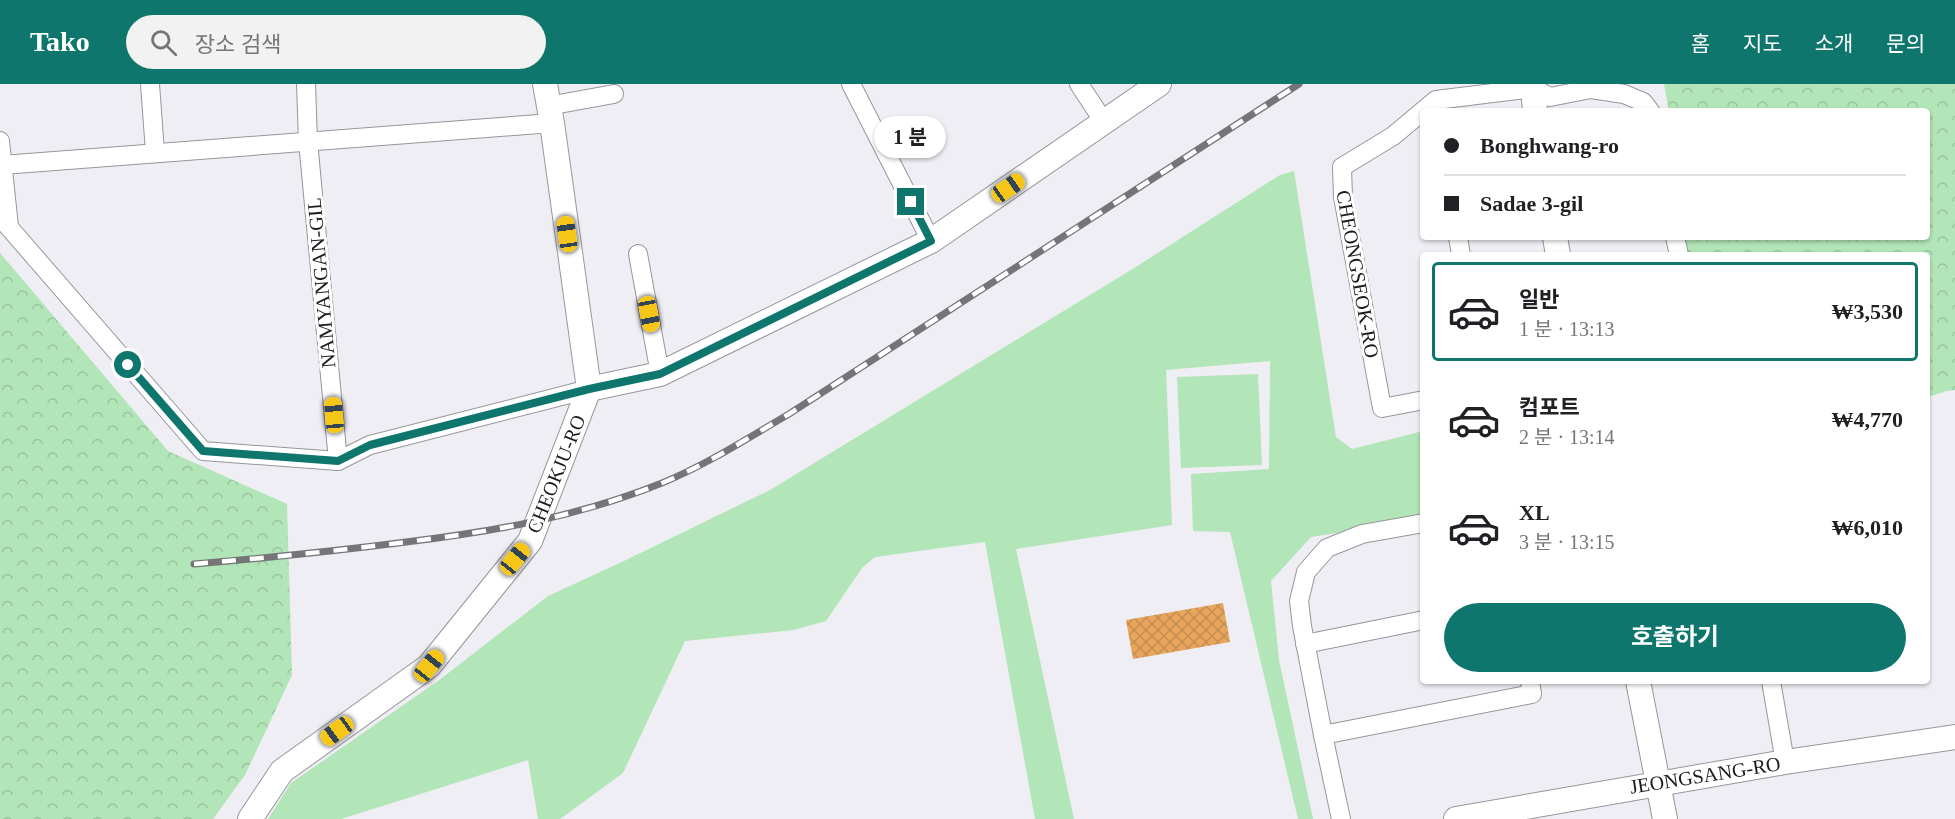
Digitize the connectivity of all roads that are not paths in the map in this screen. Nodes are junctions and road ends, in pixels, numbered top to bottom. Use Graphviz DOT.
graph roads {
  1 [pos="150,84"];
  2 [pos="306,84"];
  3 [pos="851,84"];
  4 [pos="1079,84"];
  5 [pos="1159,84"];
  6 [pos="614,94"];
  7 [pos="1532,94"];
  8 [pos="548,105"];
  9 [pos="1437,106"];
  10 [pos="1648,108"];
  11 [pos="1420,118"];
  12 [pos="1104,122"];
  13 [pos="0,141"];
  14 [pos="308,141"];
  15 [pos="156,152"];
  16 [pos="2,165"];
  17 [pos="4,222"];
  18 [pos="931,241"];
  19 [pos="638,254"];
  20 [pos="660,374"];
  21 [pos="589,389"];
  22 [pos="1420,401"];
  23 [pos="338,461"];
  24 [pos="1420,524"];
  25 [pos="1420,621"];
  26 [pos="1305,644"];
  27 [pos="1530,684"];
  28 [pos="1639,684"];
  29 [pos="1772,684"];
  30 [pos="1323,735"];
  31 [pos="1955,737"];
  32 [pos="1785,762"];
  33 [pos="1658,783"];
  34 [pos="250,819"];
  35 [pos="1341,819"];
  36 [pos="1456,819"];
  37 [pos="1665,819"];
  1 -- 15 [label="street"];
  2 -- 14 [label="street, NAMYANGAN-GIL"];
  3 -- 18 [label="street"];
  4 -- 12 [label="street"];
  5 -- 12 [label="street"];
  6 -- 8 [label="street"];
  7 -- 9 [label="street, CHEONGSEOK-RO"];
  7 -- 10 [label="street, CHEONGSEOK-RO"];
  8 -- 14 [label="street"];
  8 -- 21 [label="street, CHEOKJU-RO"];
  11 -- 22 [label="street, CHEONGSEOK-RO"];
  12 -- 18 [label="street"];
  13 -- 16 [label="street"];
  14 -- 15 [label="street"];
  14 -- 23 [label="street, NAMYANGAN-GIL"];
  15 -- 16 [label="street"];
  16 -- 17 [label="street"];
  17 -- 23 [label="street"];
  18 -- 20 [label="street"];
  19 -- 20 [label="street"];
  20 -- 21 [label="street"];
  21 -- 23 [label="street"];
  21 -- 34 [label="street, CHEOKJU-RO"];
  24 -- 26 [label="street"];
  25 -- 26 [label="street"];
  26 -- 30 [label="street"];
  27 -- 30 [label="street"];
  28 -- 33 [label="street"];
  29 -- 32 [label="street"];
  30 -- 35 [label="street"];
  31 -- 32 [label="street, JEONGSANG-RO"];
  32 -- 33 [label="street, JEONGSANG-RO"];
  33 -- 36 [label="street, JEONGSANG-RO"];
  33 -- 37 [label="street"];
}
